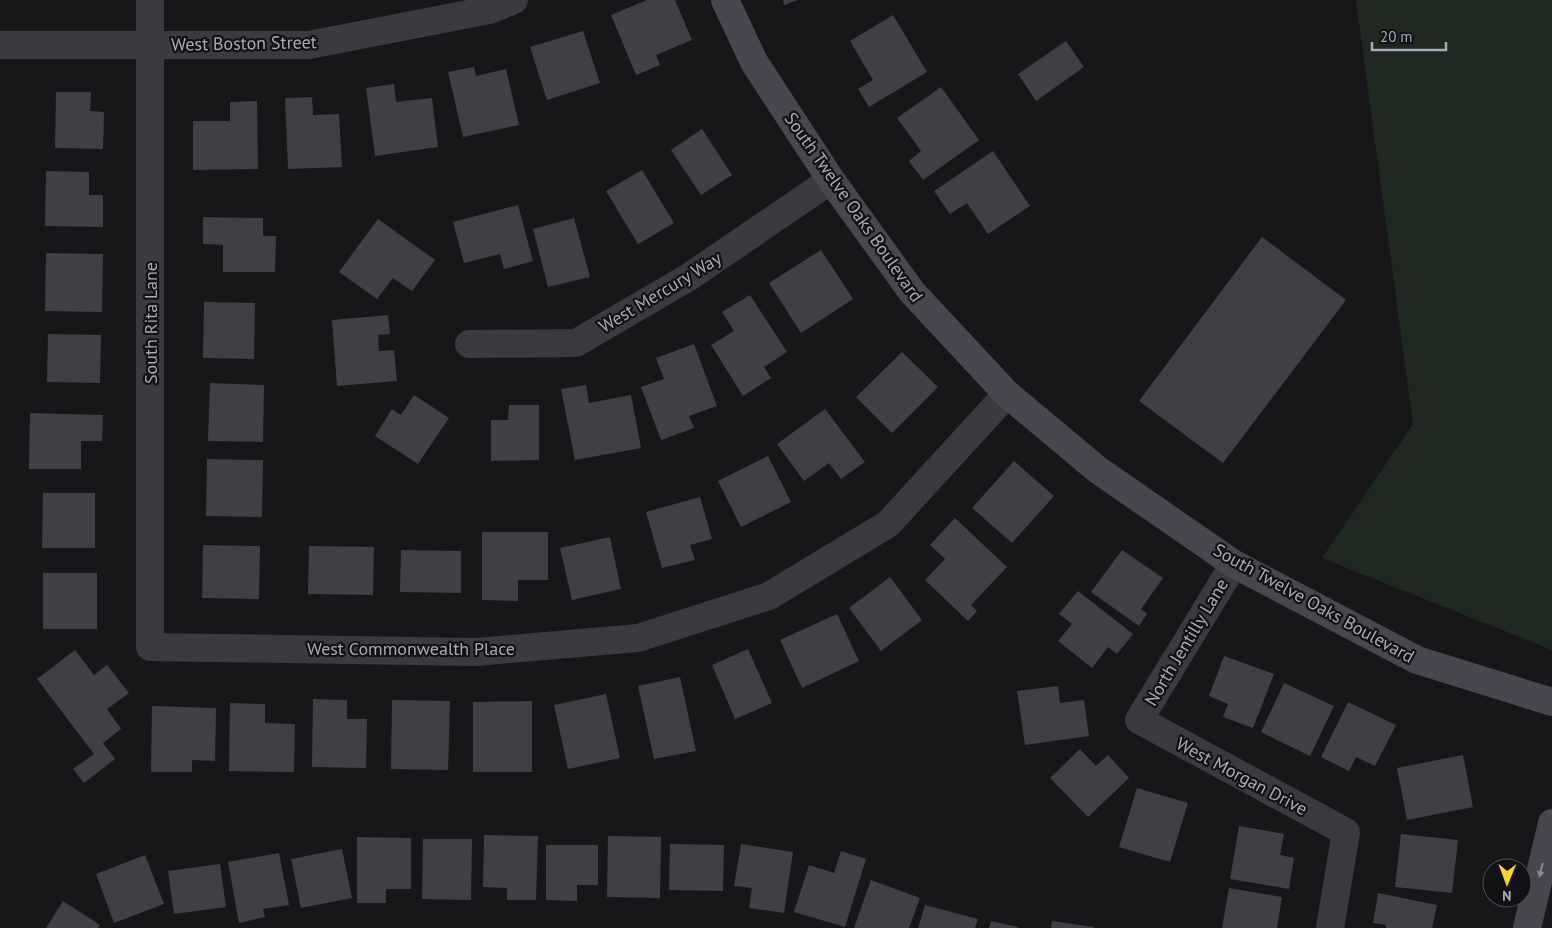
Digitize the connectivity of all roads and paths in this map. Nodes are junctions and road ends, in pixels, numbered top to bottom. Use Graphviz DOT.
graph roads {
  1 [pos="150,0"];
  2 [pos="514,0"];
  3 [pos="725,0"];
  4 [pos="0,45"];
  5 [pos="150,45"];
  6 [pos="831,180"];
  7 [pos="470,344"];
  8 [pos="1007,394"];
  9 [pos="1234,564"];
  10 [pos="150,647"];
  11 [pos="1552,702"];
  12 [pos="1139,720"];
  13 [pos="1552,823"];
  14 [pos="1330,928"];
  15 [pos="1527,928"];
  1 -- 5 [label="street, South Rita Lane"];
  2 -- 5 [label="street, West Boston Street"];
  3 -- 6 [label="street, South Twelve Oaks Boulevard"];
  4 -- 5 [label="street, West Boston Street"];
  5 -- 10 [label="street, South Rita Lane"];
  6 -- 7 [label="street, West Mercury Way"];
  6 -- 8 [label="street, South Twelve Oaks Boulevard"];
  8 -- 9 [label="street, South Twelve Oaks Boulevard"];
  8 -- 10 [label="street, West Commonwealth Place"];
  9 -- 11 [label="street, South Twelve Oaks Boulevard"];
  9 -- 12 [label="street, North Jentilly Lane"];
  12 -- 14 [label="street, West Morgan Drive"];
  13 -- 15 [label="street, one-way"];
}
